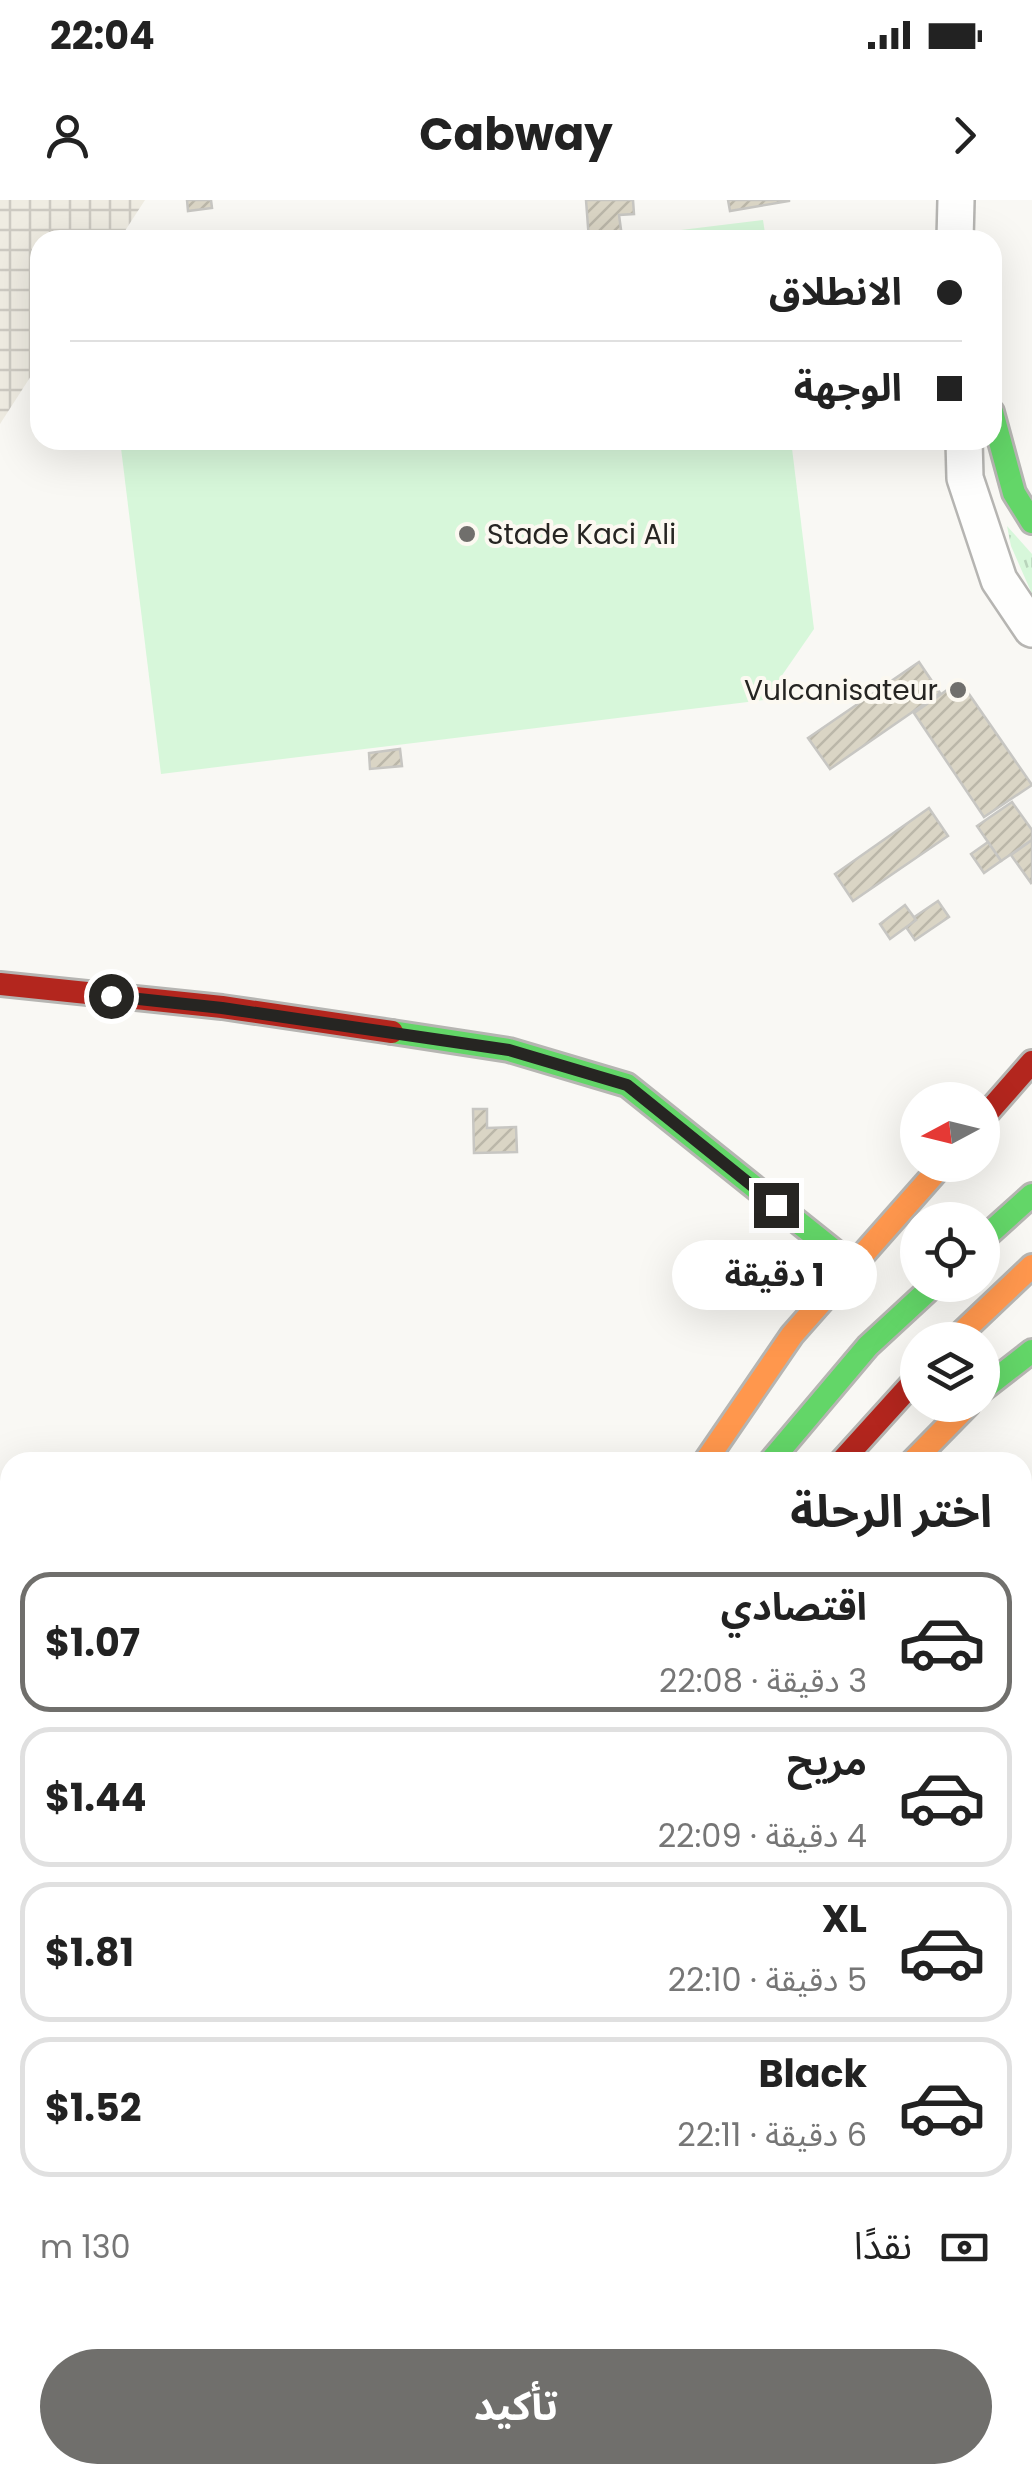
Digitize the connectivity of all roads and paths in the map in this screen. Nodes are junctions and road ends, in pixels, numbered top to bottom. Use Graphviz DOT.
graph roads {
  1 [pos="956,200"];
  2 [pos="956,230"];
  3 [pos="1002,448"];
  4 [pos="965,450"];
  5 [pos="1032,522"];
  6 [pos="1032,629"];
  7 [pos="0,984"];
  8 [pos="1032,1062"];
  9 [pos="1000,1098"];
  10 [pos="927,1182"];
  11 [pos="1032,1195"];
  12 [pos="1000,1224"];
  13 [pos="852,1266"];
  14 [pos="1032,1266"];
  15 [pos="916,1302"];
  16 [pos="973,1322"];
  17 [pos="1032,1351"];
  18 [pos="1000,1376"];
  19 [pos="900,1397"];
  20 [pos="951,1422"];
  21 [pos="711,1452"];
  22 [pos="778,1452"];
  23 [pos="850,1452"];
  24 [pos="922,1452"];
  1 -- 2 [label="street"];
  3 -- 5 [label="main road"];
  4 -- 6 [label="street"];
  7 -- 13 [label="main road"];
  8 -- 9 [label="main road"];
  10 -- 13 [label="main road"];
  11 -- 12 [label="main road"];
  13 -- 21 [label="main road"];
  14 -- 16 [label="main road"];
  15 -- 22 [label="main road"];
  17 -- 18 [label="main road"];
  19 -- 23 [label="main road"];
  20 -- 24 [label="main road"];
}
